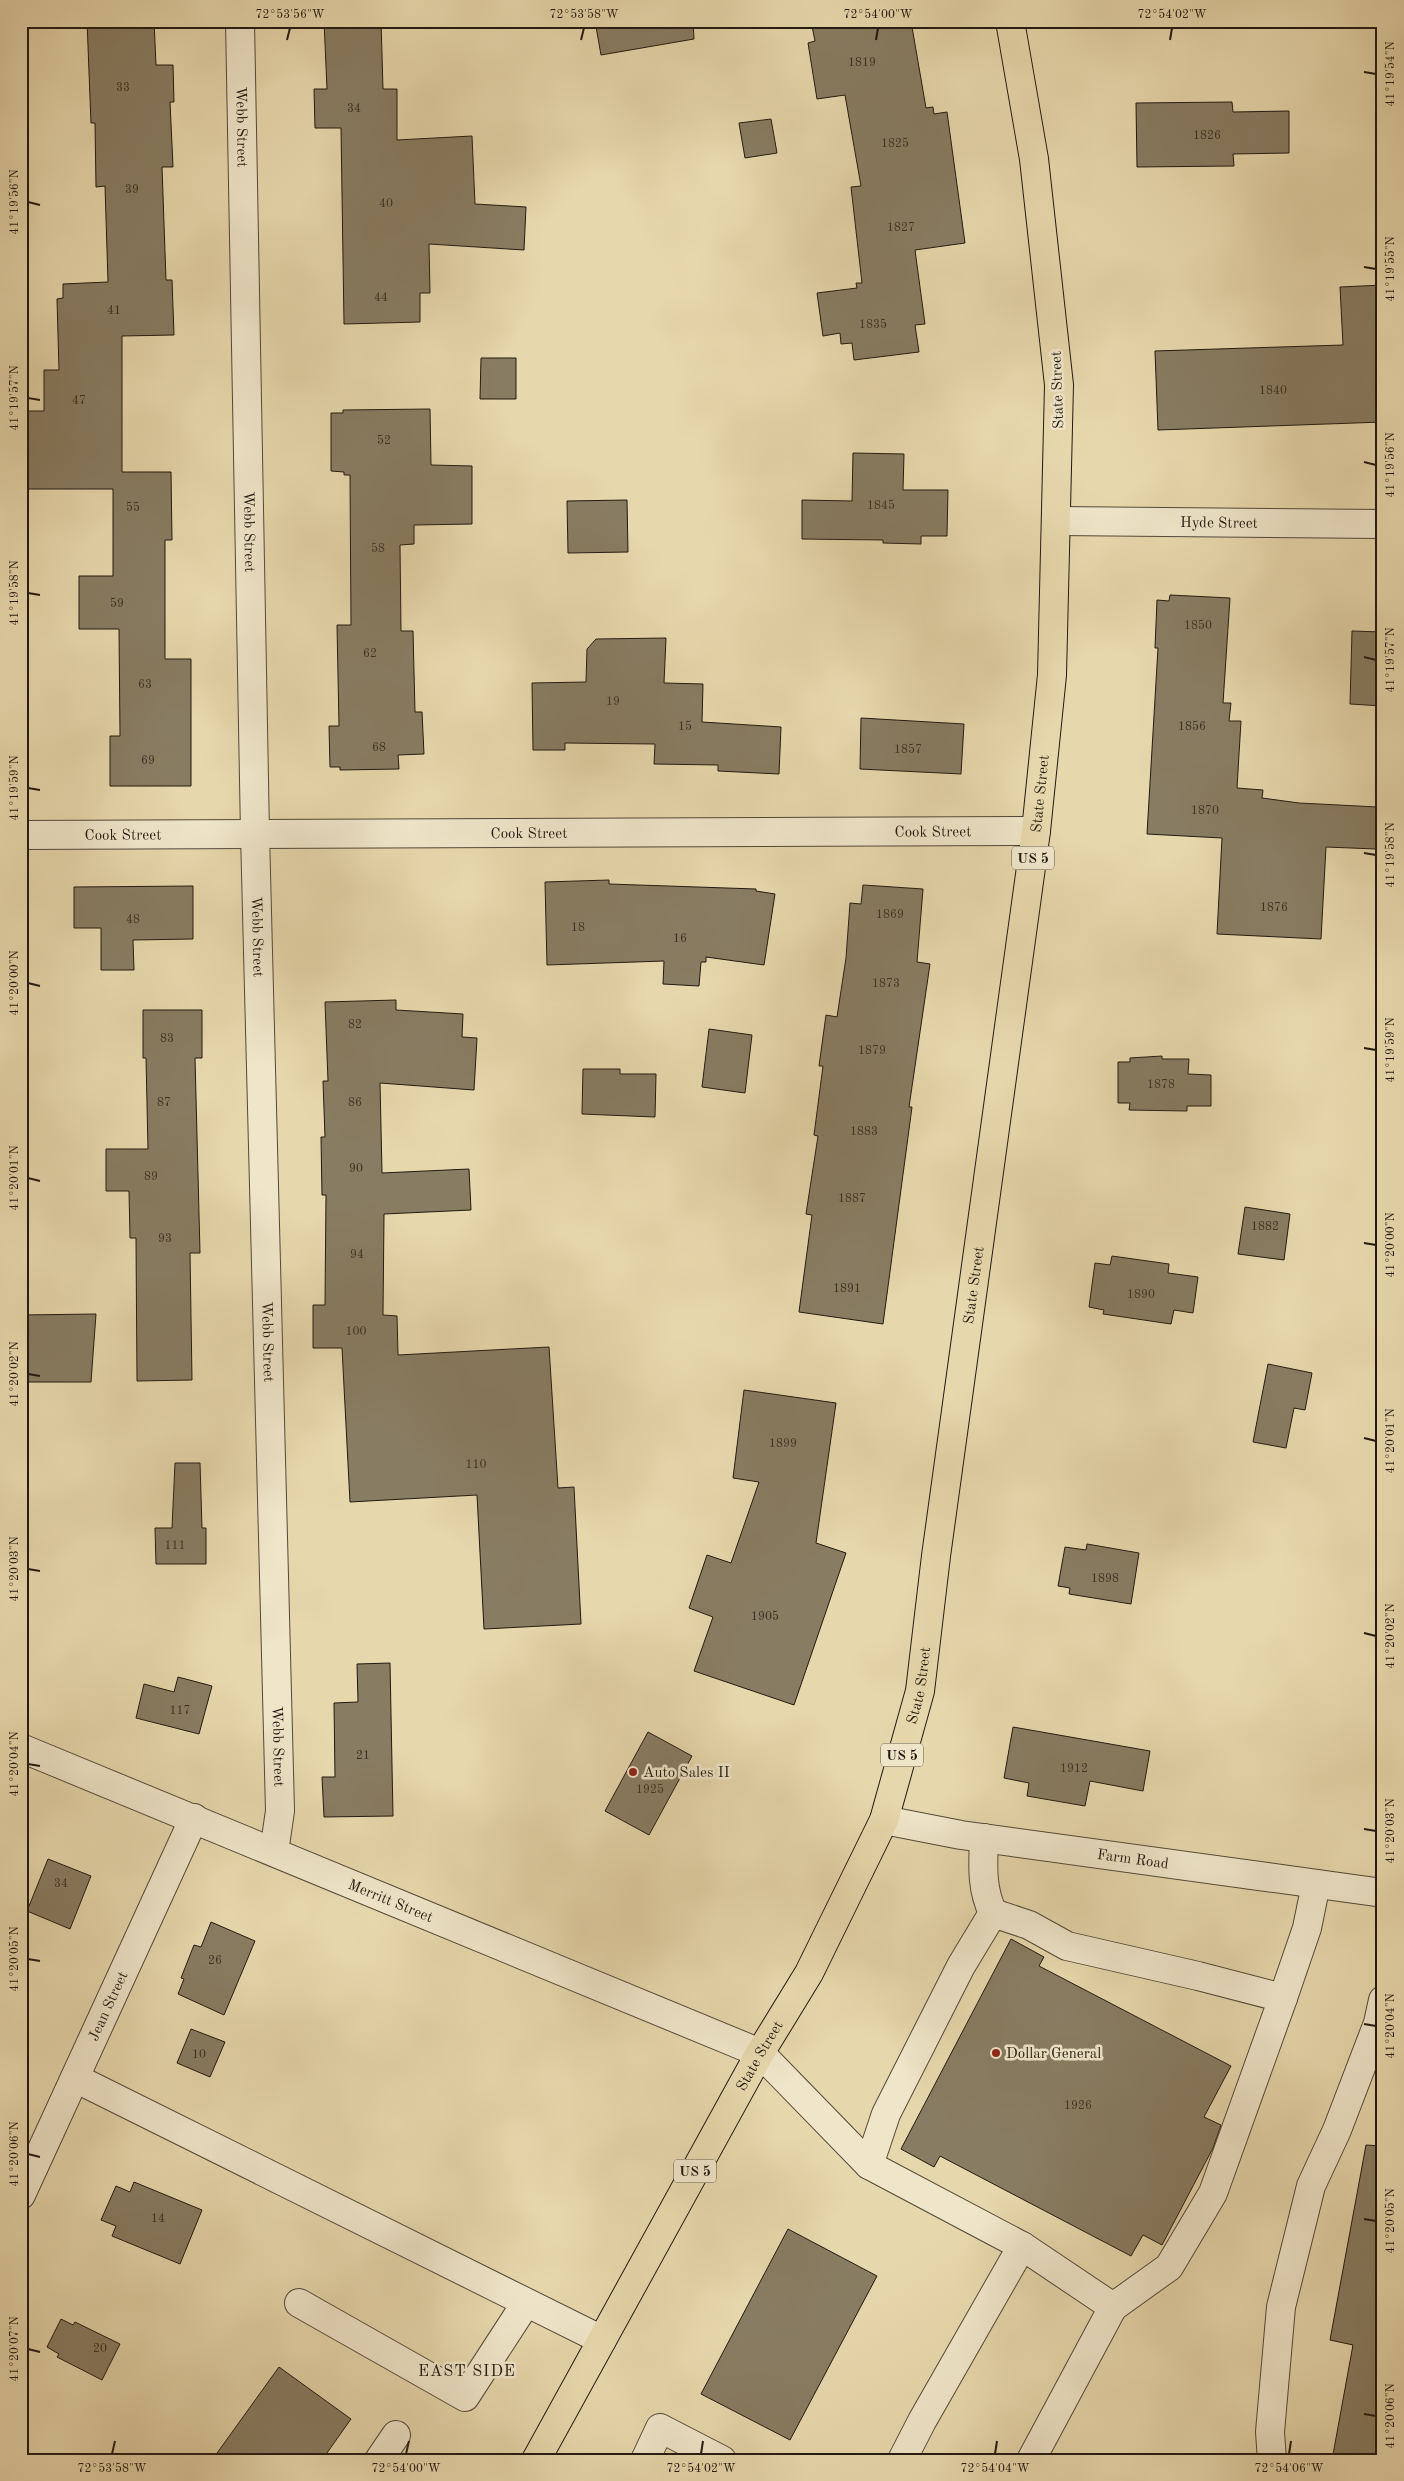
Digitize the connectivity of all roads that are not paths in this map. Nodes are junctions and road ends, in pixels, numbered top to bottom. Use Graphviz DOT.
graph roads {
  1 [pos="240,21"];
  2 [pos="1010,21"];
  3 [pos="1057,521"];
  4 [pos="1383,524"];
  5 [pos="1036,831"];
  6 [pos="21,834"];
  7 [pos="255,834"];
  8 [pos="21,1748"];
  9 [pos="194,1818"];
  10 [pos="884,1820"];
  11 [pos="984,1838"];
  12 [pos="274,1852"];
  13 [pos="1316,1884"];
  14 [pos="1383,1893"];
  15 [pos="993,1913"];
  16 [pos="1283,1998"];
  17 [pos="1383,2000"];
  18 [pos="760,2054"];
  19 [pos="75,2078"];
  20 [pos="869,2165"];
  21 [pos="21,2195"];
  22 [pos="1022,2246"];
  23 [pos="526,2302"];
  24 [pos="299,2303"];
  25 [pos="1113,2307"];
  26 [pos="602,2340"];
  27 [pos="396,2435"];
  28 [pos="379,2460"];
  29 [pos="536,2460"];
  30 [pos="645,2460"];
  31 [pos="722,2460"];
  32 [pos="902,2460"];
  33 [pos="1031,2460"];
  34 [pos="1272,2460"];
  1 -- 7 [label="street, Webb Street"];
  2 -- 3 [label="main road, State Street / US 5"];
  3 -- 4 [label="street, Hyde Street"];
  3 -- 5 [label="main road, State Street / US 5"];
  5 -- 7 [label="street, Cook Street"];
  5 -- 10 [label="main road, State Street / US 5"];
  6 -- 7 [label="street, Cook Street"];
  7 -- 12 [label="street, Webb Street"];
  8 -- 9 [label="street, Merritt Street"];
  9 -- 12 [label="street, Merritt Street"];
  9 -- 19 [label="street, Jean Street"];
  10 -- 11 [label="street, Farm Road"];
  10 -- 18 [label="main road, State Street / US 5"];
  11 -- 13 [label="street, Farm Road"];
  11 -- 15 [label="street"];
  12 -- 18 [label="street, Merritt Street"];
  13 -- 14 [label="street, Farm Road"];
  13 -- 16 [label="street"];
  15 -- 16 [label="street"];
  15 -- 20 [label="street"];
  16 -- 25 [label="street"];
  17 -- 34 [label="street"];
  18 -- 20 [label="street"];
  18 -- 26 [label="main road, State Street / US 5"];
  19 -- 21 [label="street, Jean Street"];
  19 -- 23 [label="street"];
  20 -- 22 [label="street"];
  22 -- 25 [label="street"];
  22 -- 32 [label="street"];
  23 -- 24 [label="street"];
  23 -- 26 [label="street"];
  25 -- 33 [label="street"];
  26 -- 29 [label="main road, State Street / US 5"];
  27 -- 28 [label="street"];
  30 -- 31 [label="street"];
}
